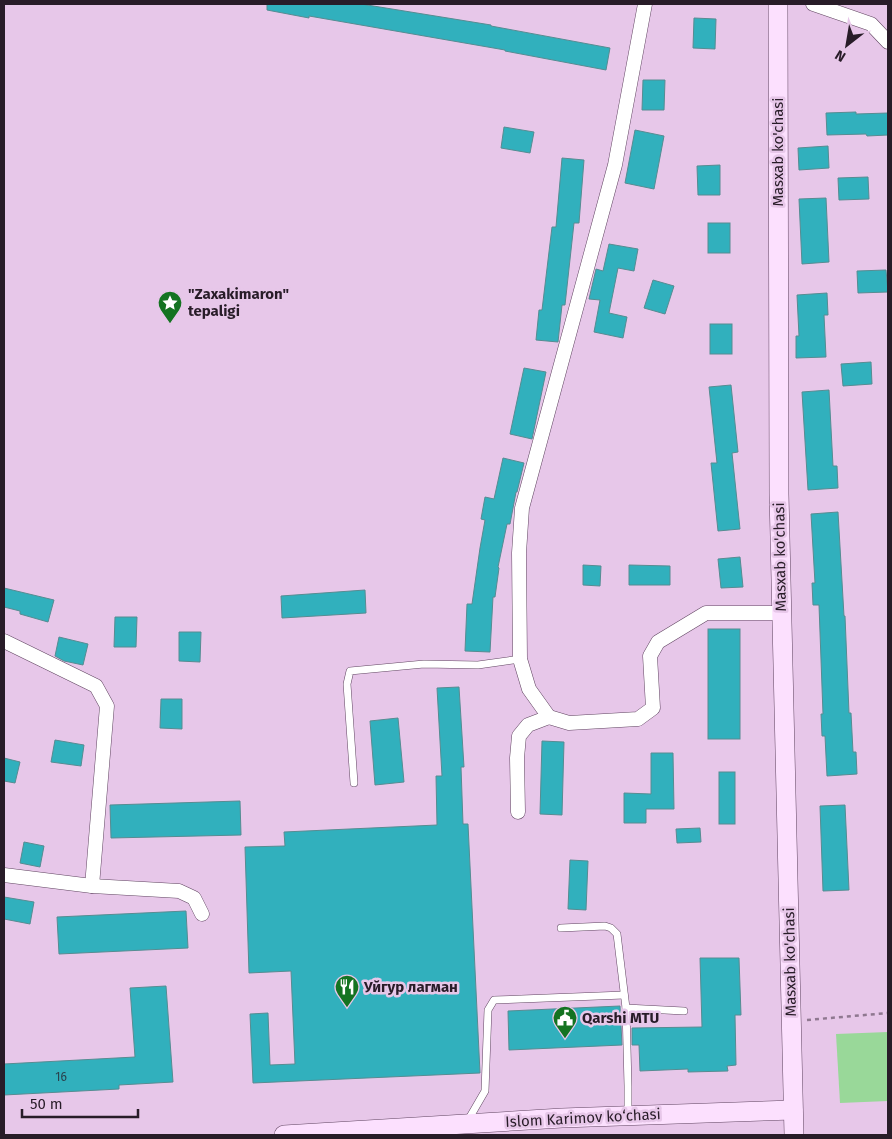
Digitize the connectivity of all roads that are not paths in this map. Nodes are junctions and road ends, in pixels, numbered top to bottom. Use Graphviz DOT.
graph roads {
  1 [pos="645,4"];
  2 [pos="778,4"];
  3 [pos="813,4"];
  4 [pos="888,42"];
  5 [pos="782,612"];
  6 [pos="4,641"];
  7 [pos="520,659"];
  8 [pos="549,717"];
  9 [pos="354,783"];
  10 [pos="518,812"];
  11 [pos="4,875"];
  12 [pos="92,886"];
  13 [pos="202,914"];
  14 [pos="560,928"];
  15 [pos="624,995"];
  16 [pos="626,1008"];
  17 [pos="684,1011"];
  18 [pos="793,1110"];
  19 [pos="628,1116"];
  20 [pos="466,1124"];
  21 [pos="284,1135"];
  22 [pos="794,1135"];
  1 -- 7 [label="street"];
  2 -- 5 [label="main road, Masxab ko'chasi"];
  3 -- 4 [label="street"];
  5 -- 8 [label="street"];
  5 -- 18 [label="main road, Masxab ko'chasi"];
  6 -- 12 [label="street"];
  7 -- 8 [label="street"];
  7 -- 9 [label="lane"];
  8 -- 10 [label="street"];
  11 -- 12 [label="street"];
  12 -- 13 [label="street"];
  14 -- 15 [label="lane"];
  15 -- 16 [label="lane"];
  15 -- 20 [label="lane"];
  16 -- 17 [label="lane"];
  16 -- 19 [label="lane"];
  18 -- 19 [label="main road, Islom Karimov ko‘chasi"];
  18 -- 22 [label="main road, Masxab ko'chasi"];
  19 -- 20 [label="main road, Islom Karimov ko‘chasi"];
  20 -- 21 [label="main road, Islom Karimov ko‘chasi"];
}
